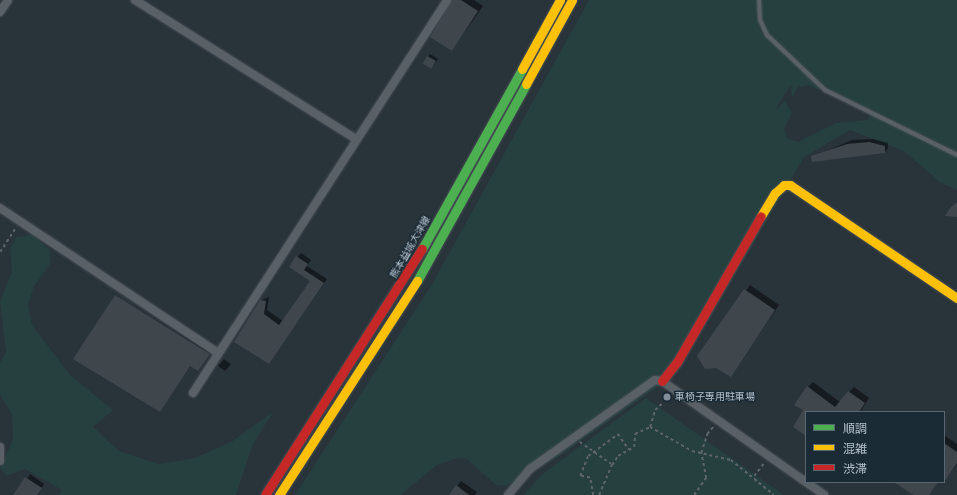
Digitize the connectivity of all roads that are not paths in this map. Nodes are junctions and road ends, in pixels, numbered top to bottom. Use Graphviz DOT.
graph roads {
  1 [pos="8,0"];
  2 [pos="135,0"];
  3 [pos="448,0"];
  4 [pos="560,0"];
  5 [pos="572,0"];
  6 [pos="760,0"];
  7 [pos="0,12"];
  8 [pos="356,139"];
  9 [pos="957,155"];
  10 [pos="0,208"];
  11 [pos="957,298"];
  12 [pos="217,352"];
  13 [pos="662,381"];
  14 [pos="193,393"];
  15 [pos="0,447"];
  16 [pos="0,461"];
  17 [pos="805,482"];
  18 [pos="807,483"];
  19 [pos="265,495"];
  20 [pos="279,495"];
  21 [pos="508,495"];
  22 [pos="824,495"];
  1 -- 7 [label="street"];
  2 -- 8 [label="street"];
  3 -- 8 [label="street"];
  4 -- 19 [label="main road, 熊本益城大津線"];
  5 -- 20 [label="main road"];
  6 -- 9 [label="lane"];
  8 -- 12 [label="street"];
  10 -- 12 [label="street"];
  11 -- 13 [label="main road"];
  12 -- 14 [label="street"];
  13 -- 17 [label="street"];
  13 -- 21 [label="street"];
  15 -- 16 [label="street"];
  18 -- 22 [label="street"];
}
